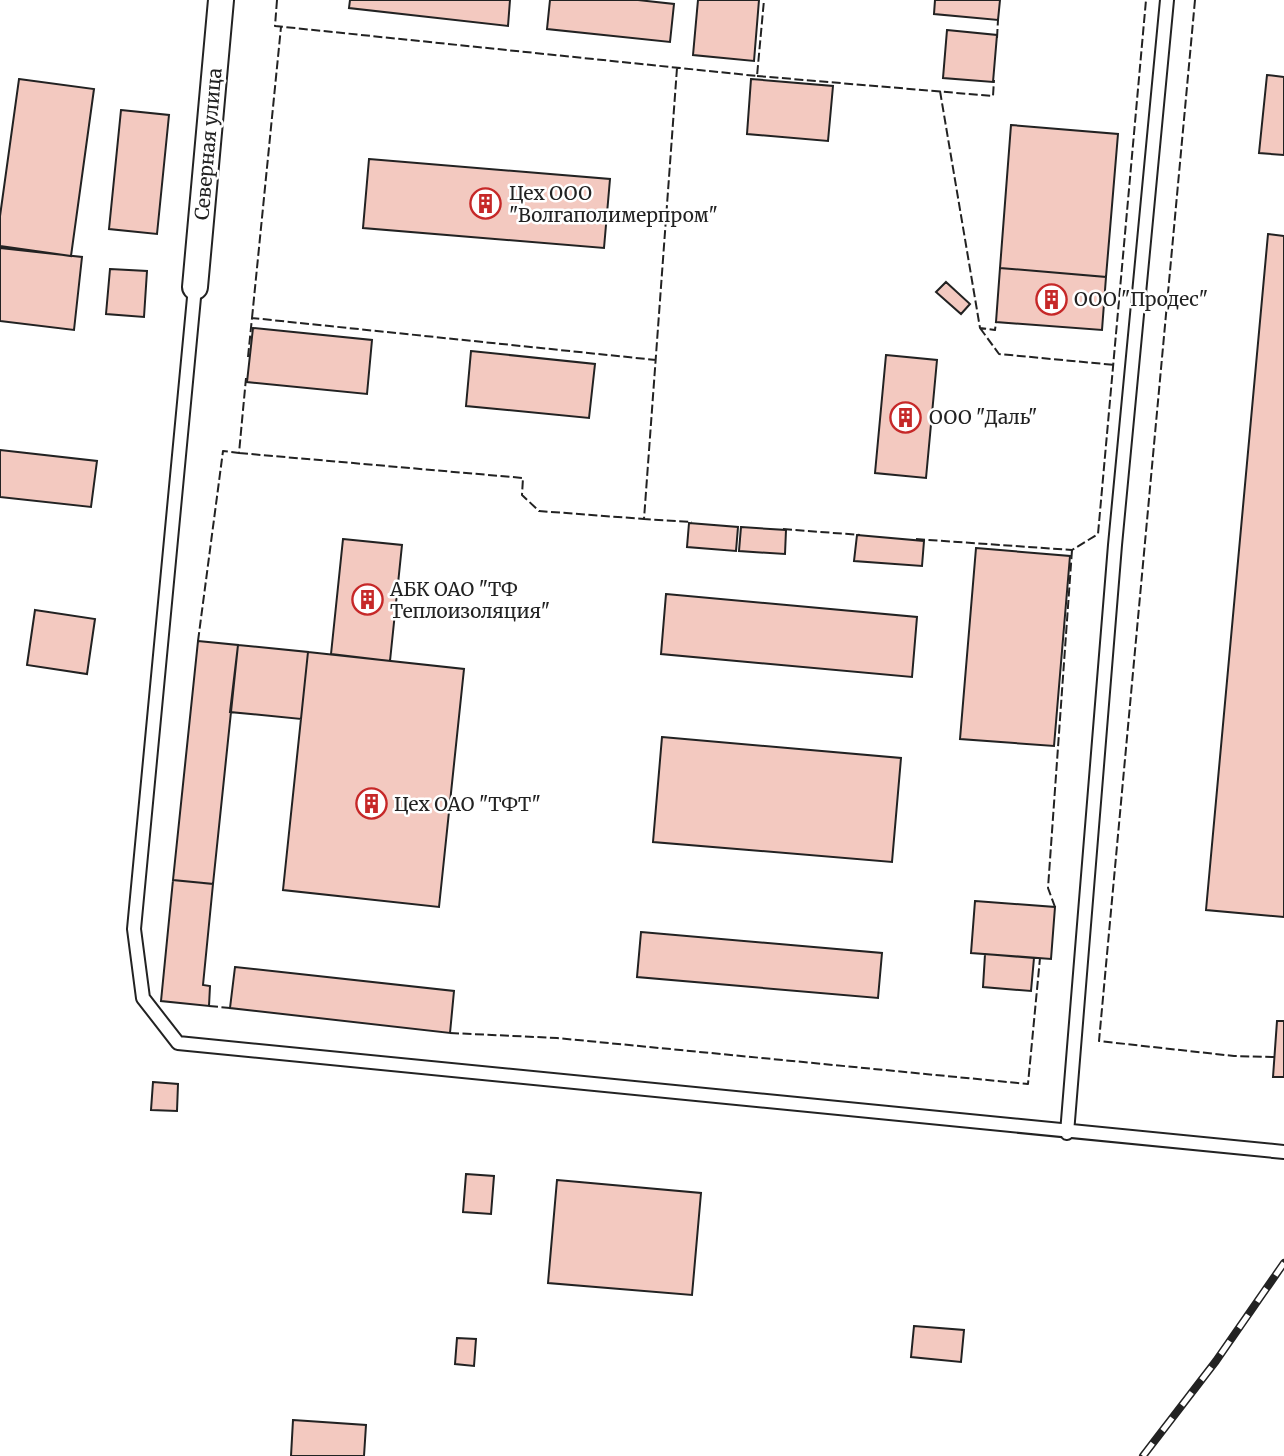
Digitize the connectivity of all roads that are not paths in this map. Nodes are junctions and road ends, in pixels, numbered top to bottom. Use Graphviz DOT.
graph roads {
  1 [pos="220,0"];
  2 [pos="1167,0"];
  3 [pos="195,287"];
  4 [pos="1067,1133"];
  5 [pos="1284,1153"];
  1 -- 3 [label="street, Северная улица"];
  2 -- 4 [label="lane"];
  3 -- 4 [label="lane"];
  4 -- 5 [label="lane"];
}
